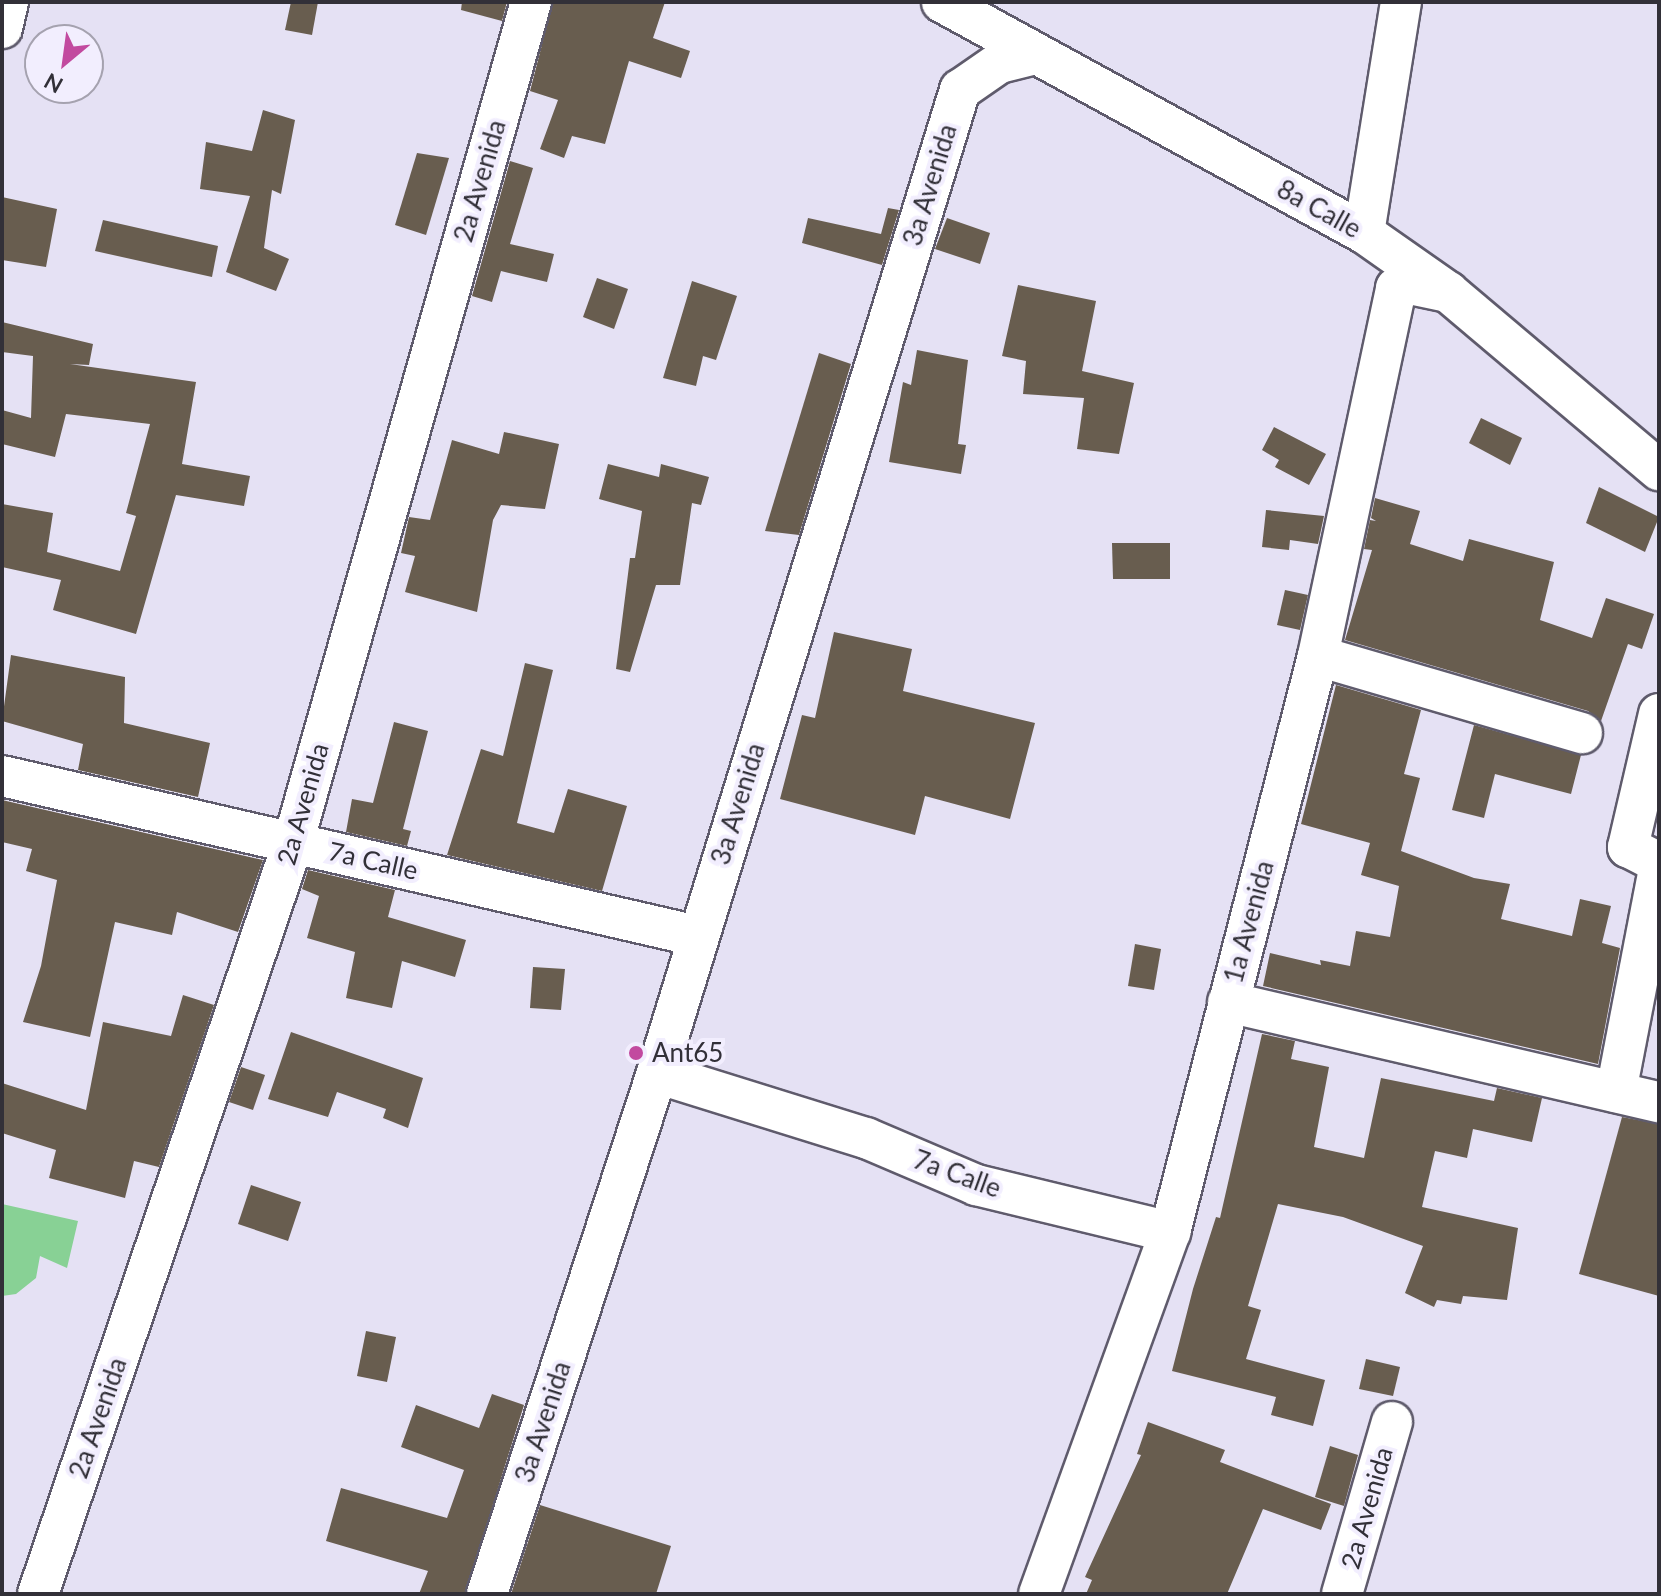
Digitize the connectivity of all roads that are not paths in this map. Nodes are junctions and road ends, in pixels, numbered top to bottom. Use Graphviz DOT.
graph roads {
  1 [pos="8,2"];
  2 [pos="531,2"];
  3 [pos="942,2"];
  4 [pos="1401,2"];
  5 [pos="2,28"];
  6 [pos="1031,55"];
  7 [pos="1364,233"];
  8 [pos="1448,292"];
  9 [pos="1659,470"];
  10 [pos="1318,656"];
  11 [pos="1659,714"];
  12 [pos="1582,733"];
  13 [pos="2,776"];
  14 [pos="293,843"];
  15 [pos="1659,865"];
  16 [pos="697,936"];
  17 [pos="1228,1002"];
  18 [pos="657,1073"];
  19 [pos="1616,1092"];
  20 [pos="1659,1102"];
  21 [pos="1170,1232"];
  22 [pos="1392,1422"];
  23 [pos="38,1594"];
  24 [pos="487,1594"];
  25 [pos="1039,1594"];
  26 [pos="1342,1594"];
  1 -- 5 [label="street"];
  2 -- 14 [label="street, 2a Avenida"];
  3 -- 6 [label="street, 8a Calle"];
  4 -- 7 [label="street"];
  6 -- 7 [label="street, 8a Calle"];
  6 -- 16 [label="street, 3a Avenida"];
  7 -- 8 [label="street, 8a Calle"];
  8 -- 9 [label="street, 8a Calle"];
  8 -- 10 [label="street, 1a Avenida"];
  10 -- 12 [label="street"];
  10 -- 17 [label="street, 1a Avenida"];
  11 -- 15 [label="street"];
  13 -- 14 [label="street, 7a Calle"];
  14 -- 16 [label="street, 7a Calle"];
  14 -- 23 [label="street, 2a Avenida"];
  15 -- 19 [label="street"];
  16 -- 18 [label="street, 3a Avenida"];
  17 -- 19 [label="street"];
  17 -- 21 [label="street, 1a Avenida"];
  18 -- 21 [label="street, 7a Calle"];
  18 -- 24 [label="street, 3a Avenida"];
  19 -- 20 [label="street"];
  21 -- 25 [label="street, 1a Avenida"];
  22 -- 26 [label="street, 2a Avenida"];
}
